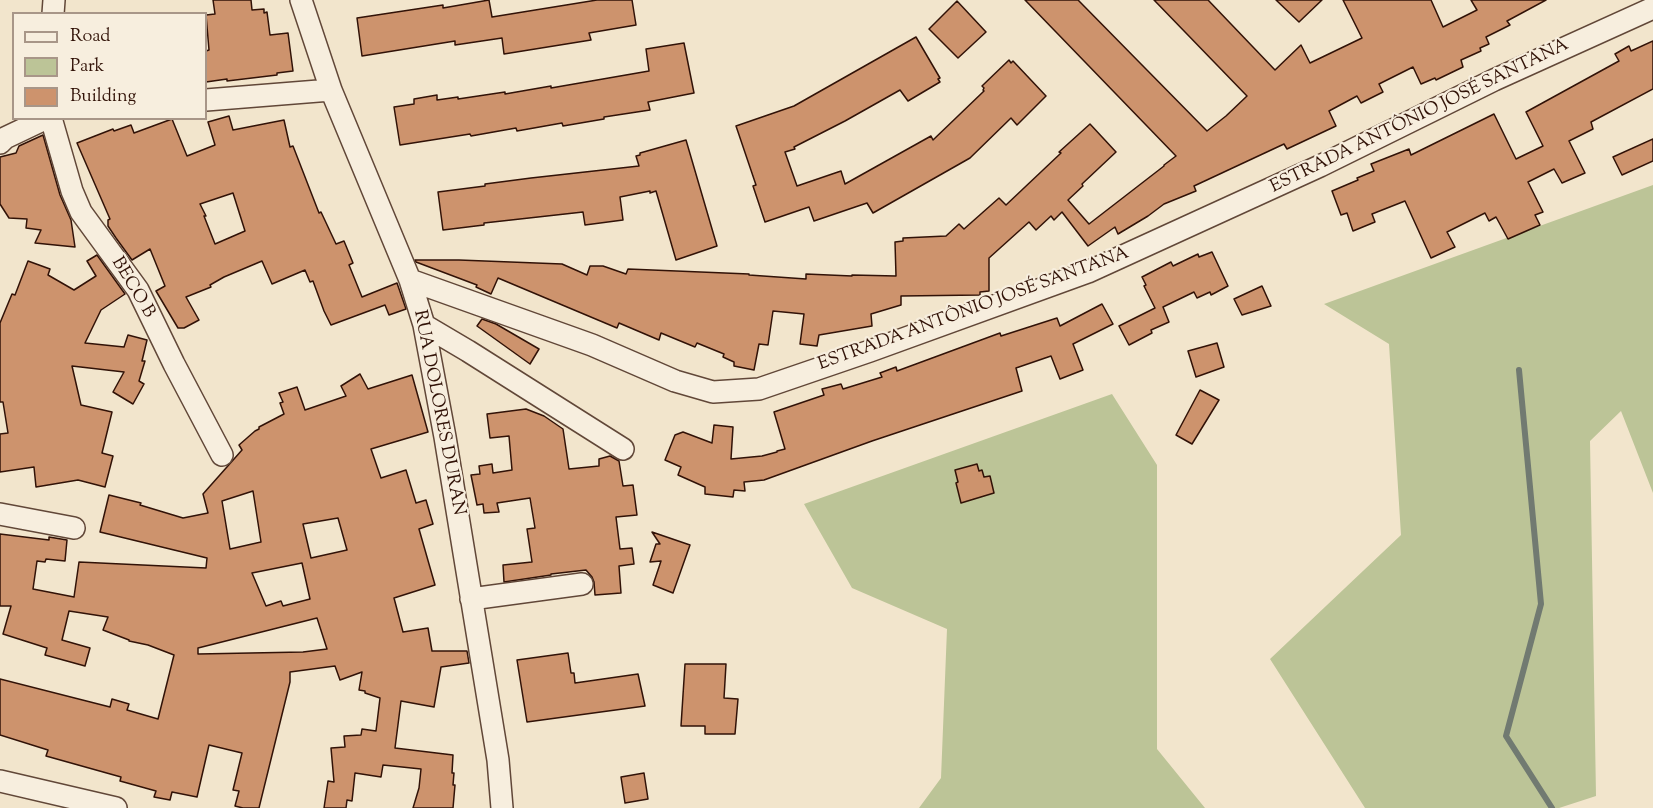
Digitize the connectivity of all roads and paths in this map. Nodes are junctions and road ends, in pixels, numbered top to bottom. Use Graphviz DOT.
graph roads {
  1 [pos="301,0"];
  2 [pos="1653,8"];
  3 [pos="331,90"];
  4 [pos="207,100"];
  5 [pos="45,120"];
  6 [pos="50,120"];
  7 [pos="0,143"];
  8 [pos="410,280"];
  9 [pos="424,325"];
  10 [pos="623,449"];
  11 [pos="222,455"];
  12 [pos="0,514"];
  13 [pos="74,528"];
  14 [pos="582,584"];
  15 [pos="471,599"];
  16 [pos="0,781"];
  17 [pos="116,808"];
  18 [pos="502,808"];
  1 -- 3 [label="street, RUA DOLORES DURAN"];
  2 -- 8 [label="street, ESTRADA ANTÔNIO JOSÉ SANTANA"];
  3 -- 4 [label="street"];
  3 -- 8 [label="street, RUA DOLORES DURAN"];
  5 -- 7 [label="street"];
  6 -- 11 [label="street, BECO B"];
  8 -- 9 [label="street, RUA DOLORES DURAN"];
  9 -- 10 [label="street"];
  9 -- 15 [label="street, RUA DOLORES DURAN"];
  12 -- 13 [label="street"];
  14 -- 15 [label="street"];
  15 -- 18 [label="street, RUA DOLORES DURAN"];
  16 -- 17 [label="street"];
}
